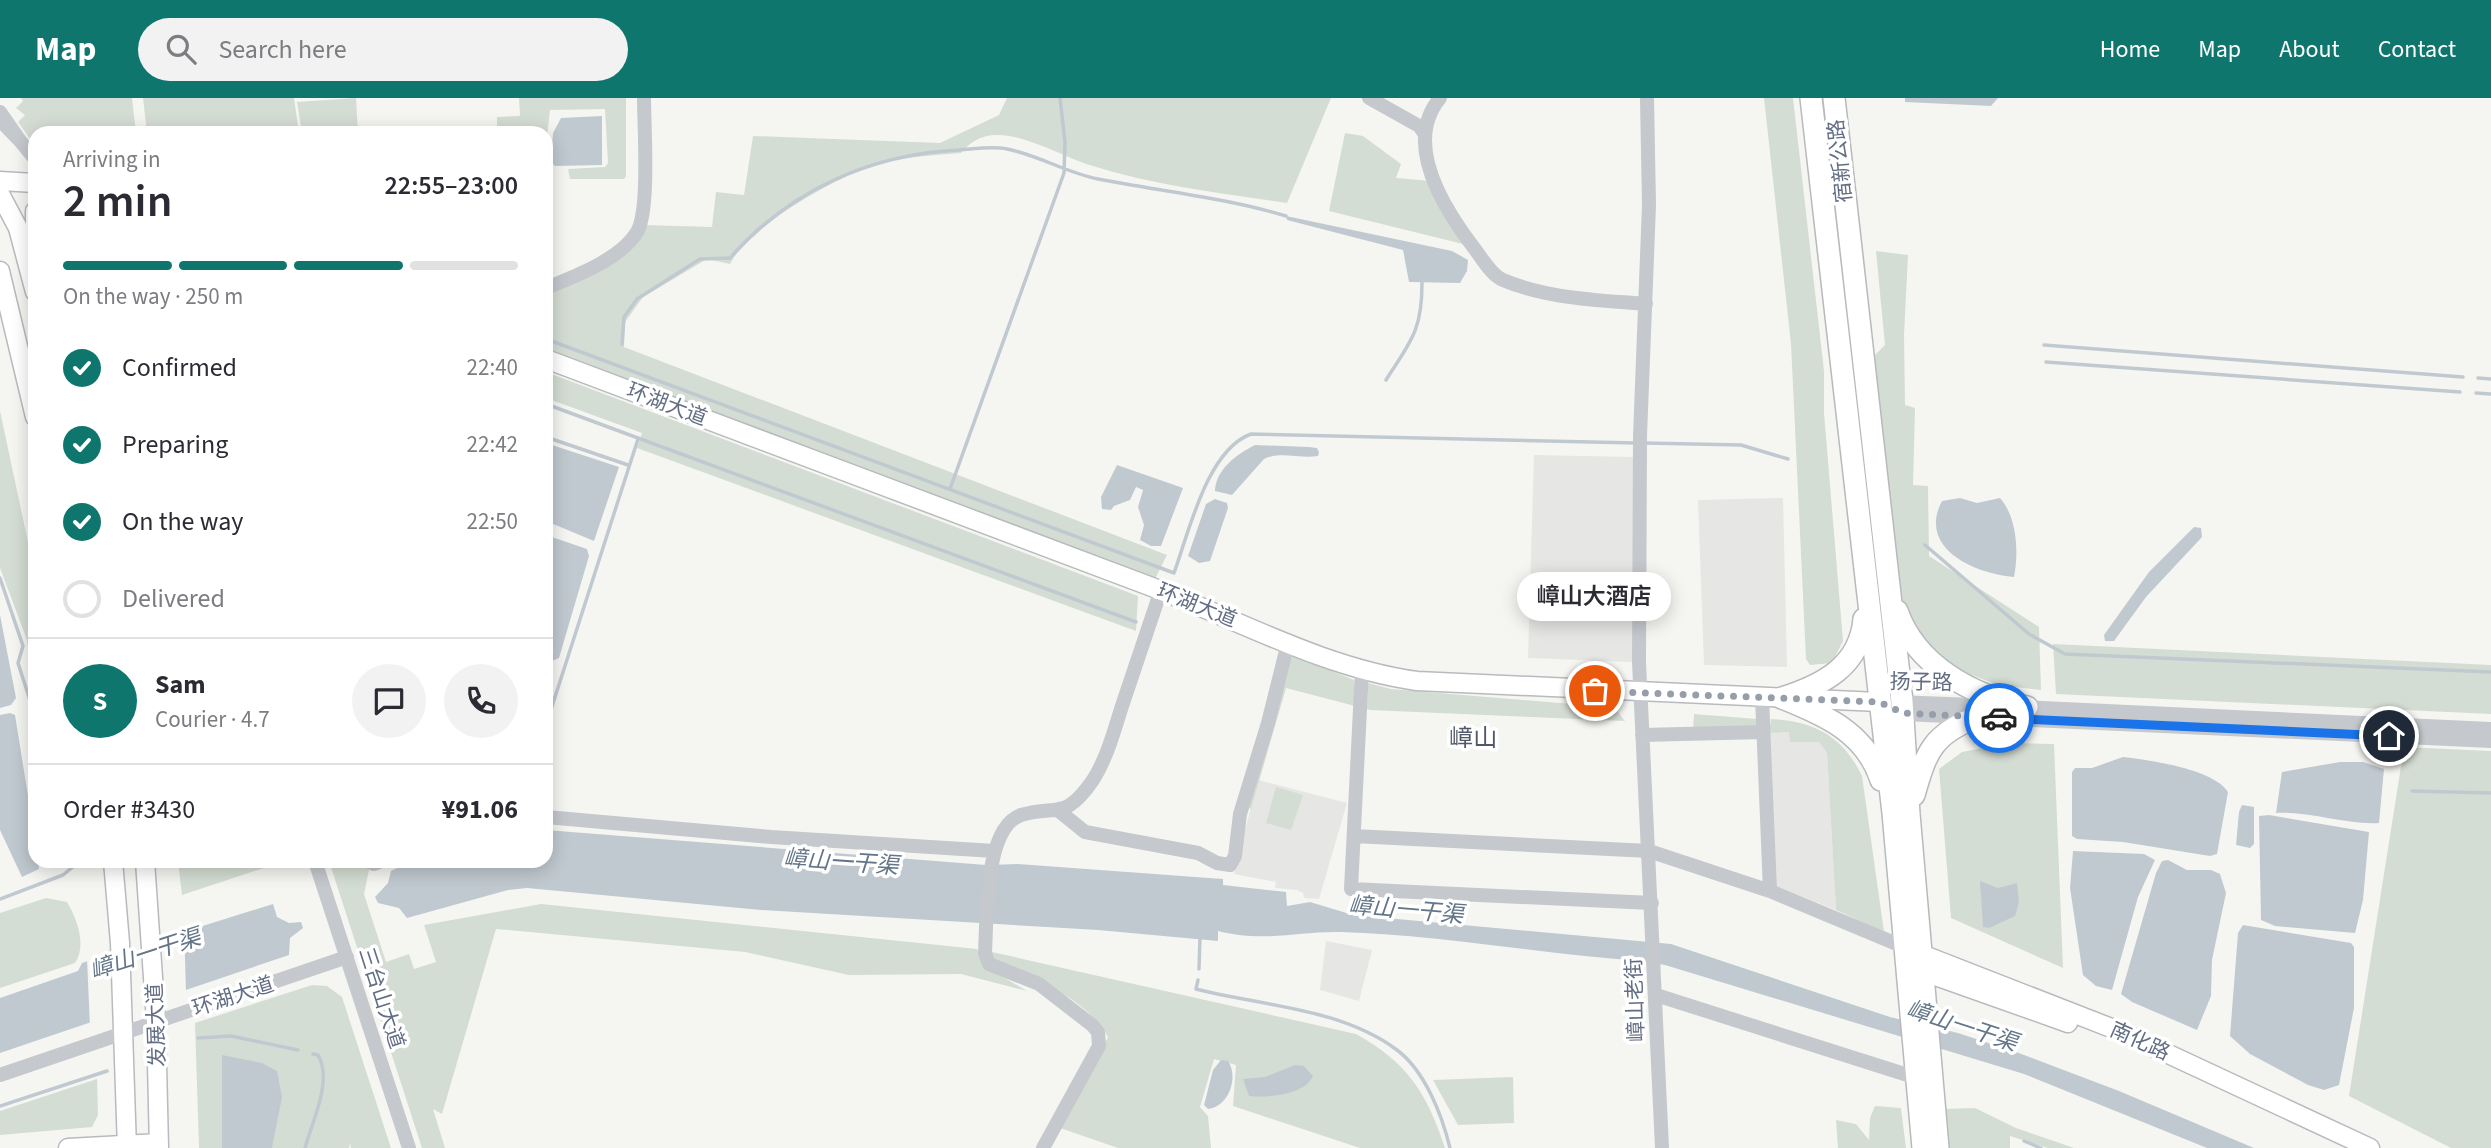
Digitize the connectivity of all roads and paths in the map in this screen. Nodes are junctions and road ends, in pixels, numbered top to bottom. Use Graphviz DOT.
graph roads {
  1 [pos="645,98"];
  2 [pos="1369,98"];
  3 [pos="1439,98"];
  4 [pos="1647,98"];
  5 [pos="1811,98"];
  6 [pos="1834,98"];
  7 [pos="0,112"];
  8 [pos="0,120"];
  9 [pos="1424,133"];
  10 [pos="20,142"];
  11 [pos="28,149"];
  12 [pos="0,181"];
  13 [pos="28,183"];
  14 [pos="0,194"];
  15 [pos="1848,212"];
  16 [pos="1824,214"];
  17 [pos="28,266"];
  18 [pos="0,271"];
  19 [pos="553,285"];
  20 [pos="1646,304"];
  21 [pos="553,362"];
  22 [pos="28,388"];
  23 [pos="1867,589"];
  24 [pos="1889,589"];
  25 [pos="1161,590"];
  26 [pos="1288,643"];
  27 [pos="1362,669"];
  28 [pos="1640,693"];
  29 [pos="1772,697"];
  30 [pos="1879,702"];
  31 [pos="1903,707"];
  32 [pos="2027,707"];
  33 [pos="1978,717"];
  34 [pos="2491,729"];
  35 [pos="1763,732"];
  36 [pos="1642,735"];
  37 [pos="2491,741"];
  38 [pos="1059,811"];
  39 [pos="1901,813"];
  40 [pos="553,818"];
  41 [pos="1354,836"];
  42 [pos="1649,851"];
  43 [pos="993,854"];
  44 [pos="114,868"];
  45 [pos="146,868"];
  46 [pos="317,868"];
  47 [pos="1770,891"];
  48 [pos="1652,907"];
  49 [pos="346,957"];
  50 [pos="1913,959"];
  51 [pos="1656,989"];
  52 [pos="156,1016"];
  53 [pos="123,1028"];
  54 [pos="0,1075"];
  55 [pos="1924,1078"];
  56 [pos="125,1082"];
  57 [pos="158,1082"];
  58 [pos="127,1146"];
  59 [pos="159,1146"];
  60 [pos="68,1148"];
  61 [pos="409,1148"];
  62 [pos="1043,1148"];
  63 [pos="1662,1148"];
  64 [pos="1923,1148"];
  65 [pos="1938,1148"];
  66 [pos="2342,1148"];
  67 [pos="2370,1148"];
  1 -- 19 [label="street"];
  2 -- 9 [label="street"];
  3 -- 9 [label="street"];
  4 -- 20 [label="street, 嶂山老街"];
  5 -- 16 [label="highway, 宿新公路"];
  6 -- 15 [label="highway, 宿新公路"];
  7 -- 10 [label="street"];
  8 -- 10 [label="street"];
  9 -- 20 [label="street"];
  10 -- 11 [label="street"];
  12 -- 13 [label="main road"];
  14 -- 17 [label="main road"];
  15 -- 16 [label="highway, 宿新公路"];
  15 -- 24 [label="highway"];
  16 -- 23 [label="highway"];
  18 -- 22 [label="main road"];
  20 -- 28 [label="street, 嶂山老街"];
  21 -- 25 [label="main road, 环湖大道"];
  23 -- 29 [label="highway"];
  23 -- 30 [label="highway"];
  24 -- 31 [label="highway"];
  24 -- 32 [label="highway"];
  25 -- 26 [label="main road, 环湖大道"];
  25 -- 38 [label="street"];
  26 -- 27 [label="main road, 环湖大道"];
  26 -- 38 [label="street"];
  27 -- 28 [label="main road, 环湖大道"];
  27 -- 41 [label="street"];
  28 -- 29 [label="main road, 环湖大道"];
  28 -- 36 [label="street, 嶂山老街"];
  29 -- 30 [label="main road, 环湖大道"];
  29 -- 35 [label="street"];
  29 -- 39 [label="highway"];
  30 -- 31 [label="street, 扬子路"];
  30 -- 39 [label="highway"];
  31 -- 32 [label="street, 扬子路"];
  31 -- 33 [label="street, 扬子路"];
  31 -- 39 [label="highway"];
  32 -- 34 [label="street, 扬子路"];
  33 -- 37 [label="street, 扬子路"];
  33 -- 39 [label="highway"];
  35 -- 36 [label="street"];
  35 -- 47 [label="street"];
  36 -- 42 [label="street, 嶂山老街"];
  38 -- 43 [label="street"];
  39 -- 50 [label="highway"];
  40 -- 43 [label="street"];
  41 -- 42 [label="street"];
  41 -- 48 [label="street"];
  42 -- 47 [label="street"];
  42 -- 48 [label="street, 嶂山老街"];
  43 -- 62 [label="street"];
  44 -- 53 [label="main road, 发展大道"];
  45 -- 52 [label="main road, 发展大道"];
  46 -- 49 [label="street, 三台山大道"];
  47 -- 50 [label="street"];
  48 -- 51 [label="street, 嶂山老街"];
  49 -- 52 [label="street, 环湖大道"];
  49 -- 61 [label="street, 三台山大道"];
  50 -- 55 [label="highway"];
  50 -- 66 [label="main road, 南化路"];
  50 -- 67 [label="main road, 南化路"];
  51 -- 55 [label="street"];
  51 -- 63 [label="street, 嶂山老街"];
  52 -- 53 [label="street, 环湖大道"];
  52 -- 57 [label="main road, 发展大道"];
  53 -- 54 [label="street, 环湖大道"];
  53 -- 56 [label="main road, 发展大道"];
  55 -- 64 [label="highway"];
  55 -- 65 [label="highway"];
  56 -- 57 [label="main road"];
  56 -- 58 [label="main road, 发展大道"];
  57 -- 59 [label="main road, 发展大道"];
  58 -- 59 [label="main road"];
  58 -- 60 [label="main road"];
}
